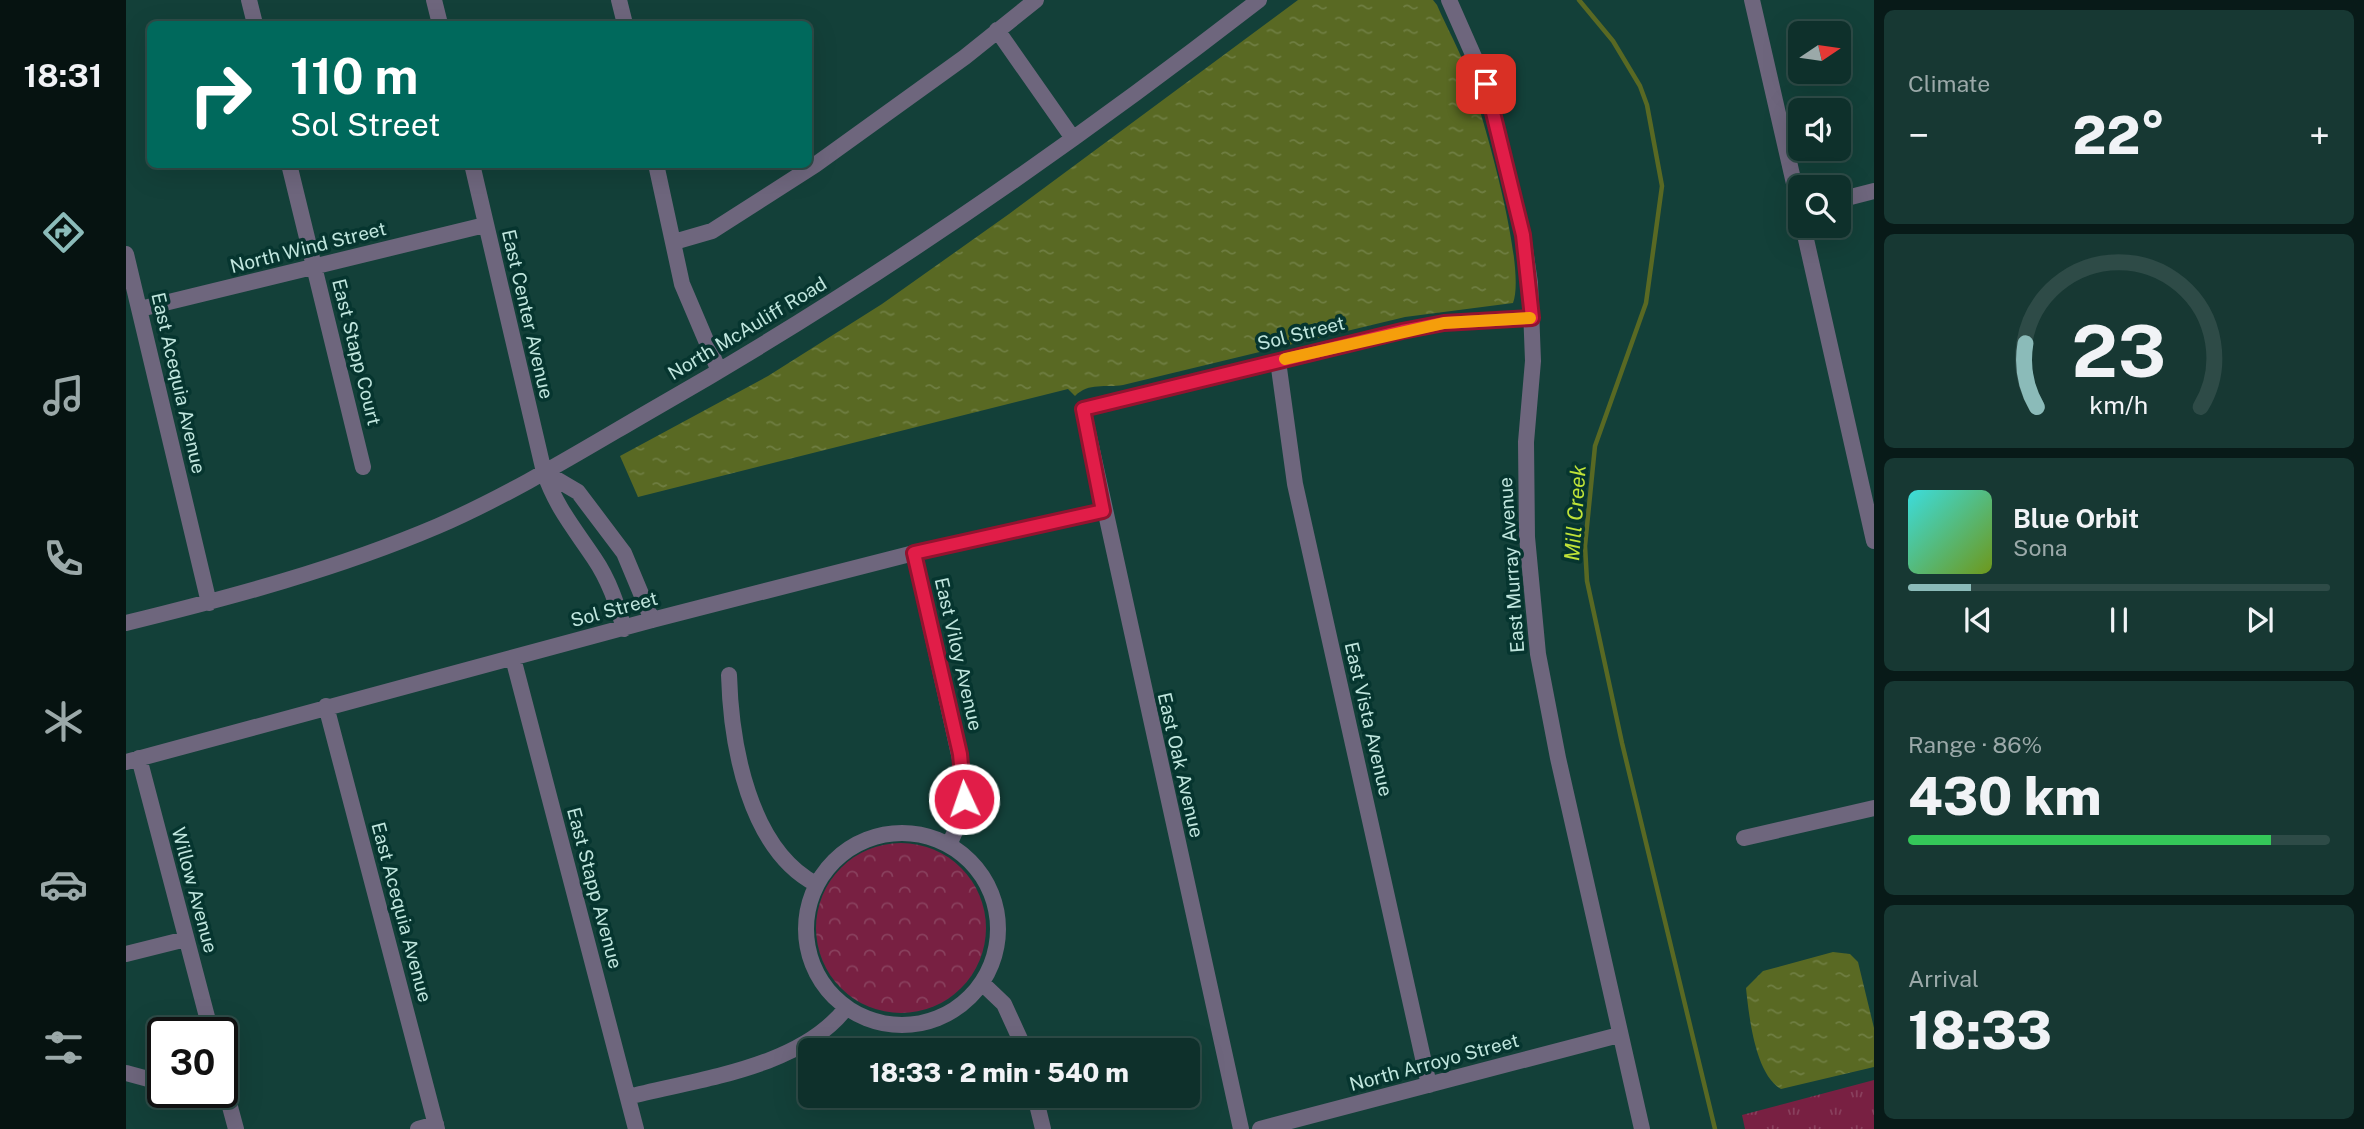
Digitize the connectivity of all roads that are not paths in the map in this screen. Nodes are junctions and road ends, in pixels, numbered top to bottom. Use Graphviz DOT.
graph roads {
  1 [pos="249,0"];
  2 [pos="434,0"];
  3 [pos="619,0"];
  4 [pos="1036,0"];
  5 [pos="1259,0"];
  6 [pos="1449,0"];
  7 [pos="1752,0"];
  8 [pos="254,21"];
  9 [pos="439,21"];
  10 [pos="624,21"];
  11 [pos="997,30"];
  12 [pos="1072,137"];
  13 [pos="812,166"];
  14 [pos="290,168"];
  15 [pos="473,168"];
  16 [pos="657,168"];
  17 [pos="808,168"];
  18 [pos="1792,175"];
  19 [pos="1874,191"];
  20 [pos="1851,197"];
  21 [pos="485,225"];
  22 [pos="1806,238"];
  23 [pos="674,242"];
  24 [pos="126,254"];
  25 [pos="314,267"];
  26 [pos="140,309"];
  27 [pos="1532,318"];
  28 [pos="1278,361"];
  29 [pos="719,371"];
  30 [pos="1083,409"];
  31 [pos="363,467"];
  32 [pos="544,472"];
  33 [pos="1103,511"];
  34 [pos="1874,541"];
  35 [pos="914,553"];
  36 [pos="209,603"];
  37 [pos="652,620"];
  38 [pos="126,623"];
  39 [pos="625,629"];
  40 [pos="513,658"];
  41 [pos="729,675"];
  42 [pos="326,706"];
  43 [pos="132,760"];
  44 [pos="1874,808"];
  45 [pos="1744,838"];
  46 [pos="949,845"];
  47 [pos="816,884"];
  48 [pos="186,939"];
  49 [pos="126,954"];
  50 [pos="982,983"];
  51 [pos="846,1008"];
  52 [pos="207,1017"];
  53 [pos="1619,1035"];
  54 [pos="1020,1038"];
  55 [pos="126,1073"];
  56 [pos="147,1079"];
  57 [pos="1429,1085"];
  58 [pos="628,1097"];
  59 [pos="230,1108"];
  60 [pos="1038,1108"];
  61 [pos="437,1126"];
  62 [pos="236,1129"];
  63 [pos="418,1129"];
  64 [pos="636,1129"];
  65 [pos="1042,1129"];
  66 [pos="1241,1129"];
  67 [pos="1260,1129"];
  68 [pos="1642,1129"];
  1 -- 8 [label="street"];
  2 -- 9 [label="street"];
  3 -- 10 [label="street"];
  4 -- 11 [label="street"];
  5 -- 12 [label="street, North McAuliff Road"];
  6 -- 27 [label="street, East Murray Avenue"];
  7 -- 18 [label="street"];
  11 -- 12 [label="street"];
  11 -- 13 [label="street"];
  12 -- 29 [label="street, North McAuliff Road"];
  14 -- 25 [label="street, East Stapp Court"];
  15 -- 21 [label="street, East Center Avenue"];
  16 -- 23 [label="street"];
  17 -- 23 [label="street"];
  19 -- 20 [label="street"];
  21 -- 25 [label="street, North Wind Street"];
  21 -- 32 [label="street, East Center Avenue"];
  22 -- 34 [label="street"];
  23 -- 29 [label="street"];
  24 -- 26 [label="street, East Acequia Avenue"];
  25 -- 26 [label="street, North Wind Street"];
  25 -- 31 [label="street, East Stapp Court"];
  26 -- 36 [label="street, East Acequia Avenue"];
  27 -- 28 [label="street, Sol Street"];
  27 -- 53 [label="street, East Murray Avenue"];
  28 -- 30 [label="street, Sol Street"];
  28 -- 57 [label="street, East Vista Avenue"];
  29 -- 32 [label="street, North McAuliff Road"];
  30 -- 33 [label="street, East Oak Avenue"];
  32 -- 36 [label="street, North McAuliff Road"];
  32 -- 37 [label="street"];
  32 -- 39 [label="street, East Center Avenue"];
  33 -- 35 [label="street, Sol Street"];
  33 -- 66 [label="street, East Oak Avenue"];
  35 -- 37 [label="street, Sol Street"];
  35 -- 46 [label="street, East Viloy Avenue"];
  36 -- 38 [label="street, North McAuliff Road"];
  37 -- 39 [label="street, Sol Street"];
  39 -- 40 [label="street, Sol Street"];
  40 -- 42 [label="street, Sol Street"];
  40 -- 58 [label="street, East Stapp Avenue"];
  41 -- 47 [label="street"];
  42 -- 43 [label="street, Sol Street"];
  42 -- 61 [label="street, East Acequia Avenue"];
  43 -- 48 [label="street, Willow Avenue"];
  44 -- 45 [label="street"];
  46 -- 47 [label="street"];
  46 -- 50 [label="street"];
  47 -- 51 [label="street"];
  48 -- 49 [label="street"];
  48 -- 52 [label="street, Willow Avenue"];
  50 -- 51 [label="street"];
  50 -- 54 [label="street"];
  51 -- 58 [label="street"];
  53 -- 57 [label="street, North Arroyo Street"];
  53 -- 68 [label="street, East Murray Avenue"];
  55 -- 56 [label="street"];
  57 -- 67 [label="street, North Arroyo Street"];
  58 -- 64 [label="street, East Stapp Avenue"];
  59 -- 62 [label="street"];
  60 -- 65 [label="street"];
  61 -- 63 [label="street"];
}
